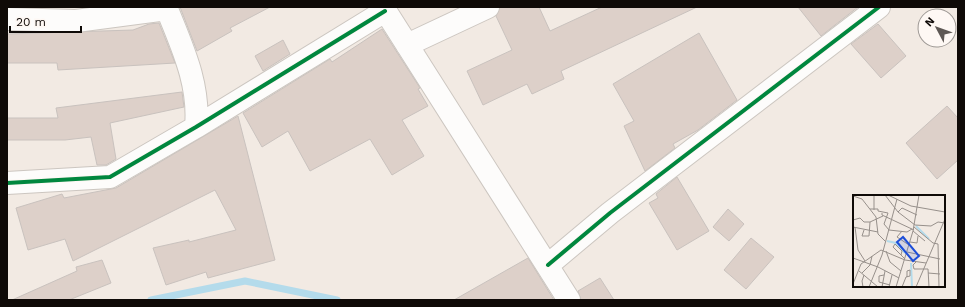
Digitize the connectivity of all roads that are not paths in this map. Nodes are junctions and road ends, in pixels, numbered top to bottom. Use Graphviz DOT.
graph roads {
  1 [pos="488,7"];
  2 [pos="879,7"];
  3 [pos="384,9"];
  4 [pos="7,19"];
  5 [pos="407,44"];
  6 [pos="196,127"];
  7 [pos="7,183"];
  8 [pos="548,265"];
  9 [pos="569,300"];
  1 -- 5 [label="street"];
  2 -- 8 [label="street"];
  3 -- 5 [label="street"];
  3 -- 6 [label="street"];
  4 -- 6 [label="street"];
  5 -- 8 [label="street"];
  6 -- 7 [label="street"];
  8 -- 9 [label="street"];
}
